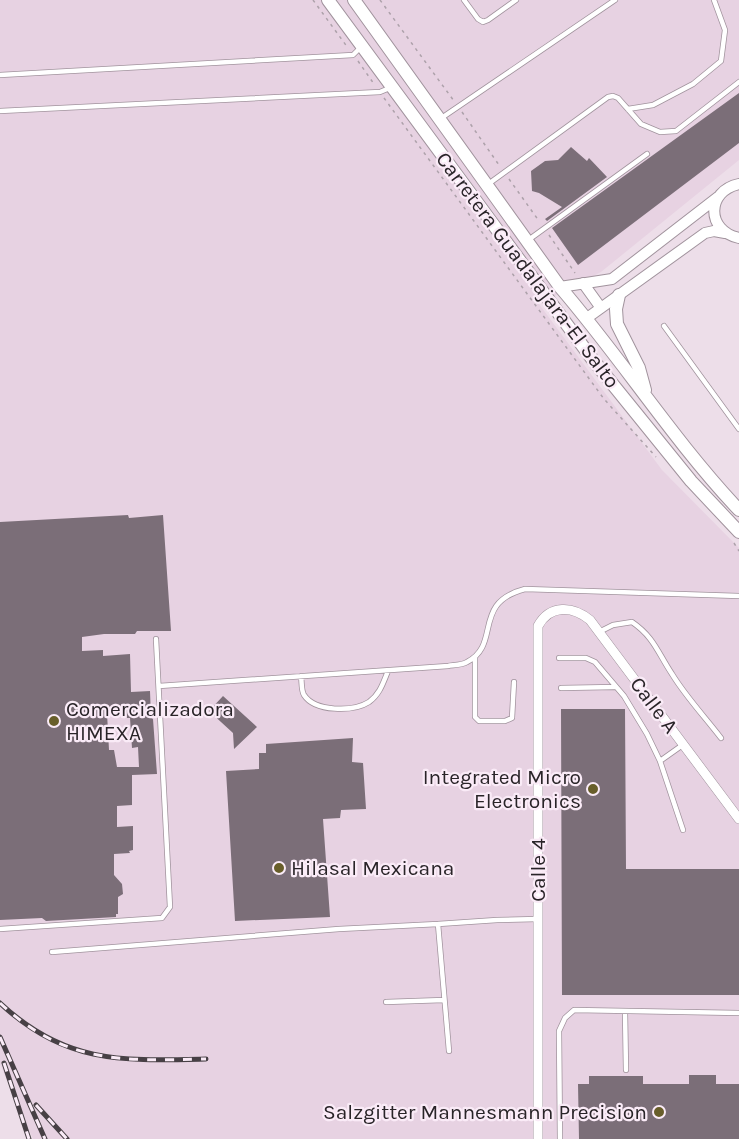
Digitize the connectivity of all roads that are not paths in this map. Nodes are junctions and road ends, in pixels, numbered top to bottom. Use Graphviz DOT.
graph roads {
  1 [pos="328,0"];
  2 [pos="354,0"];
  3 [pos="464,0"];
  4 [pos="516,0"];
  5 [pos="615,0"];
  6 [pos="714,0"];
  7 [pos="357,50"];
  8 [pos="0,75"];
  9 [pos="739,82"];
  10 [pos="393,87"];
  11 [pos="628,109"];
  12 [pos="0,111"];
  13 [pos="440,119"];
  14 [pos="647,154"];
  15 [pos="739,184"];
  16 [pos="487,185"];
  17 [pos="718,197"];
  18 [pos="731,235"];
  19 [pos="527,241"];
  20 [pos="739,244"];
  21 [pos="583,283"];
  22 [pos="560,286"];
  23 [pos="619,295"];
  24 [pos="601,308"];
  25 [pos="587,318"];
  26 [pos="664,326"];
  27 [pos="647,397"];
  28 [pos="739,429"];
  29 [pos="739,510"];
  30 [pos="739,532"];
  31 [pos="739,596"];
  32 [pos="557,609"];
  33 [pos="599,632"];
  34 [pos="156,639"];
  35 [pos="474,657"];
  36 [pos="559,658"];
  37 [pos="388,671"];
  38 [pos="301,676"];
  39 [pos="514,682"];
  40 [pos="159,686"];
  41 [pos="615,687"];
  42 [pos="561,688"];
  43 [pos="722,738"];
  44 [pos="684,744"];
  45 [pos="660,761"];
  46 [pos="739,819"];
  47 [pos="683,830"];
  48 [pos="538,919"];
  49 [pos="438,924"];
  50 [pos="0,929"];
  51 [pos="52,952"];
  52 [pos="444,1000"];
  53 [pos="386,1002"];
  54 [pos="625,1011"];
  55 [pos="739,1013"];
  56 [pos="449,1052"];
  57 [pos="626,1070"];
  58 [pos="538,1139"];
  59 [pos="560,1139"];
  1 -- 7 [label="main road, Carretera Guadalajara-El Salto"];
  2 -- 13 [label="main road, Carretera Guadalajara-El Salto"];
  3 -- 4 [label="lane"];
  5 -- 13 [label="lane"];
  6 -- 11 [label="lane"];
  7 -- 8 [label="lane"];
  7 -- 10 [label="main road, Carretera Guadalajara-El Salto"];
  9 -- 11 [label="lane"];
  10 -- 12 [label="lane"];
  10 -- 30 [label="main road, Carretera Guadalajara-El Salto"];
  11 -- 16 [label="lane"];
  13 -- 16 [label="main road, Carretera Guadalajara-El Salto"];
  14 -- 19 [label="lane"];
  15 -- 17 [label="street"];
  16 -- 19 [label="main road, Carretera Guadalajara-El Salto"];
  17 -- 18 [label="street"];
  17 -- 21 [label="street"];
  18 -- 20 [label="street"];
  18 -- 23 [label="street"];
  19 -- 22 [label="main road, Carretera Guadalajara-El Salto"];
  21 -- 22 [label="street"];
  21 -- 24 [label="street"];
  22 -- 25 [label="main road, Carretera Guadalajara-El Salto"];
  23 -- 24 [label="street"];
  23 -- 27 [label="main road"];
  24 -- 25 [label="street"];
  25 -- 27 [label="main road, Carretera Guadalajara-El Salto"];
  26 -- 28 [label="lane"];
  27 -- 29 [label="main road, Carretera Guadalajara-El Salto"];
  31 -- 35 [label="lane"];
  32 -- 33 [label="street, Calle A"];
  32 -- 48 [label="street, Calle 4"];
  33 -- 43 [label="lane"];
  33 -- 44 [label="street, Calle A"];
  34 -- 40 [label="lane"];
  35 -- 37 [label="lane"];
  35 -- 39 [label="lane"];
  36 -- 41 [label="lane"];
  37 -- 38 [label="lane"];
  37 -- 38 [label="lane"];
  38 -- 40 [label="lane"];
  40 -- 50 [label="lane"];
  41 -- 42 [label="lane"];
  41 -- 45 [label="lane"];
  44 -- 45 [label="lane"];
  44 -- 46 [label="street, Calle A"];
  45 -- 47 [label="lane"];
  48 -- 49 [label="lane"];
  48 -- 58 [label="street, Calle 4"];
  49 -- 51 [label="lane"];
  49 -- 52 [label="lane"];
  52 -- 53 [label="lane"];
  52 -- 56 [label="lane"];
  54 -- 55 [label="lane"];
  54 -- 57 [label="lane"];
  54 -- 59 [label="lane"];
}
